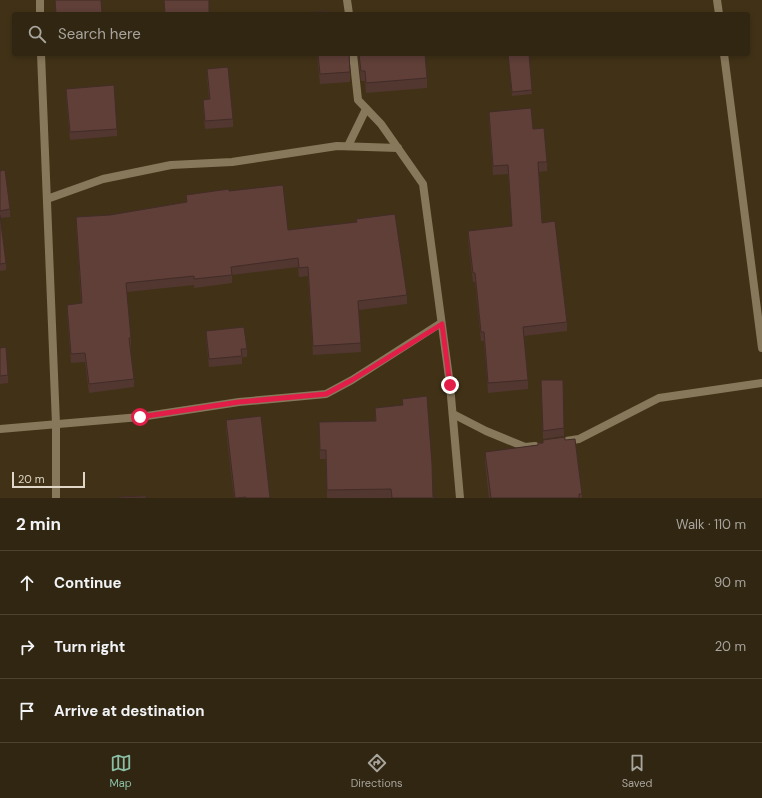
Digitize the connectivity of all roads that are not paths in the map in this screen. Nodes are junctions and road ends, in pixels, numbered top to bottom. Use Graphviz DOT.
graph roads {
  1 [pos="40,0"];
  2 [pos="347,0"];
  3 [pos="717,0"];
  4 [pos="40,12"];
  5 [pos="348,12"];
  6 [pos="719,12"];
  7 [pos="41,56"];
  8 [pos="353,56"];
  9 [pos="724,56"];
  10 [pos="366,109"];
  11 [pos="348,146"];
  12 [pos="398,148"];
  13 [pos="47,199"];
  14 [pos="442,324"];
  15 [pos="762,348"];
  16 [pos="762,383"];
  17 [pos="453,414"];
  18 [pos="56,424"];
  19 [pos="0,429"];
  20 [pos="556,443"];
  21 [pos="540,445"];
  22 [pos="56,498"];
  23 [pos="460,498"];
  1 -- 4 [label="street"];
  2 -- 5 [label="street"];
  3 -- 6 [label="street"];
  7 -- 13 [label="street"];
  8 -- 10 [label="street"];
  9 -- 15 [label="street"];
  10 -- 11 [label="street"];
  10 -- 12 [label="street"];
  11 -- 12 [label="street"];
  11 -- 13 [label="street"];
  12 -- 14 [label="street"];
  13 -- 18 [label="street"];
  14 -- 17 [label="street"];
  14 -- 18 [label="street"];
  16 -- 20 [label="street"];
  17 -- 21 [label="street"];
  17 -- 23 [label="street"];
  18 -- 19 [label="street"];
  18 -- 22 [label="street"];
}
